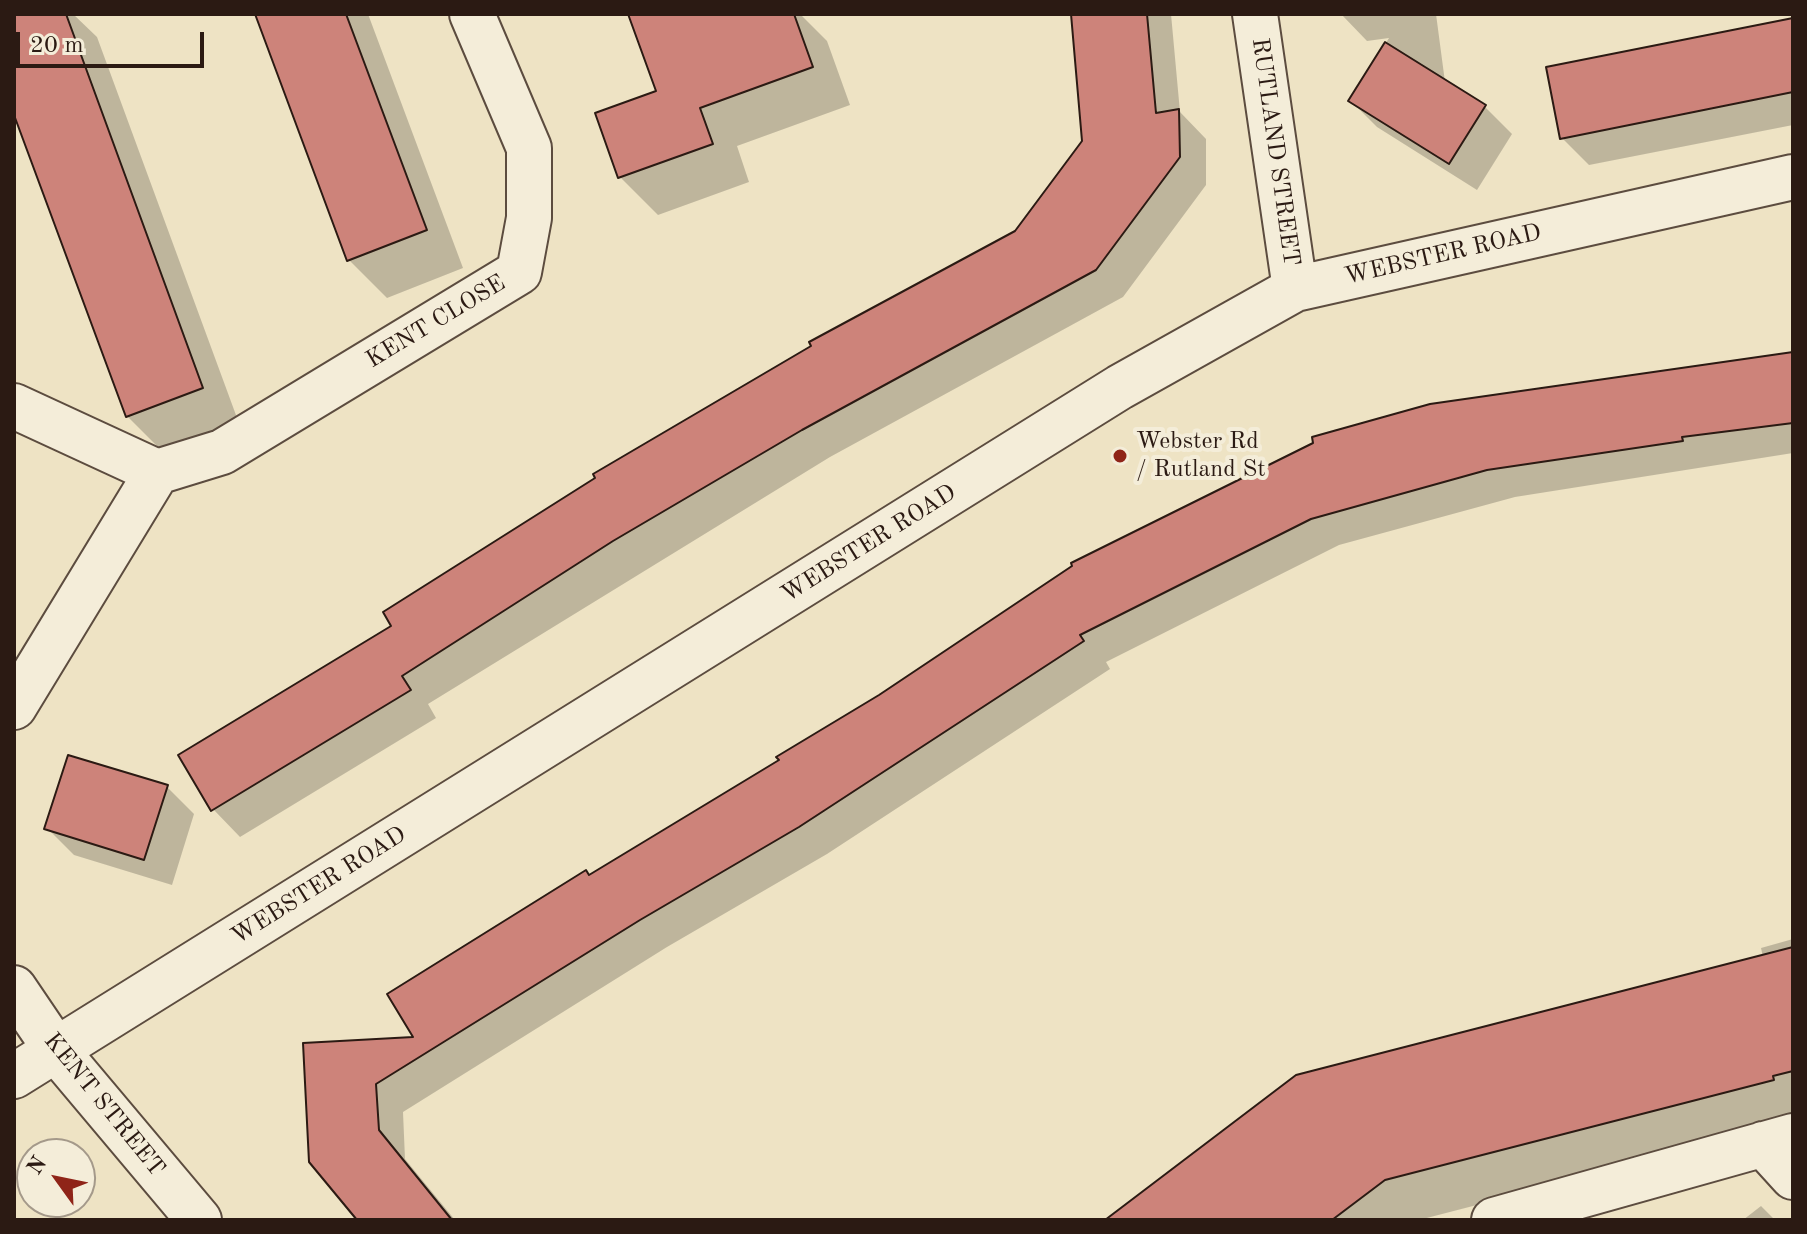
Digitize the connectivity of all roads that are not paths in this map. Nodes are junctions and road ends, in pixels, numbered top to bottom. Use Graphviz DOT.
graph roads {
  1 [pos="472,14"];
  2 [pos="1255,14"];
  3 [pos="1793,177"];
  4 [pos="1295,289"];
  5 [pos="14,406"];
  6 [pos="157,472"];
  7 [pos="14,707"];
  8 [pos="14,988"];
  9 [pos="56,1050"];
  10 [pos="14,1076"];
  11 [pos="1778,1140"];
  12 [pos="1793,1177"];
  13 [pos="199,1220"];
  14 [pos="1494,1220"];
  1 -- 6 [label="street, KENT CLOSE"];
  2 -- 4 [label="street, RUTLAND STREET"];
  3 -- 4 [label="street, WEBSTER ROAD"];
  4 -- 9 [label="street, WEBSTER ROAD"];
  5 -- 6 [label="street"];
  6 -- 7 [label="street"];
  8 -- 9 [label="street, KENT STREET"];
  9 -- 10 [label="street, WEBSTER ROAD"];
  9 -- 13 [label="street, KENT STREET"];
  11 -- 12 [label="street"];
  11 -- 14 [label="street"];
}
